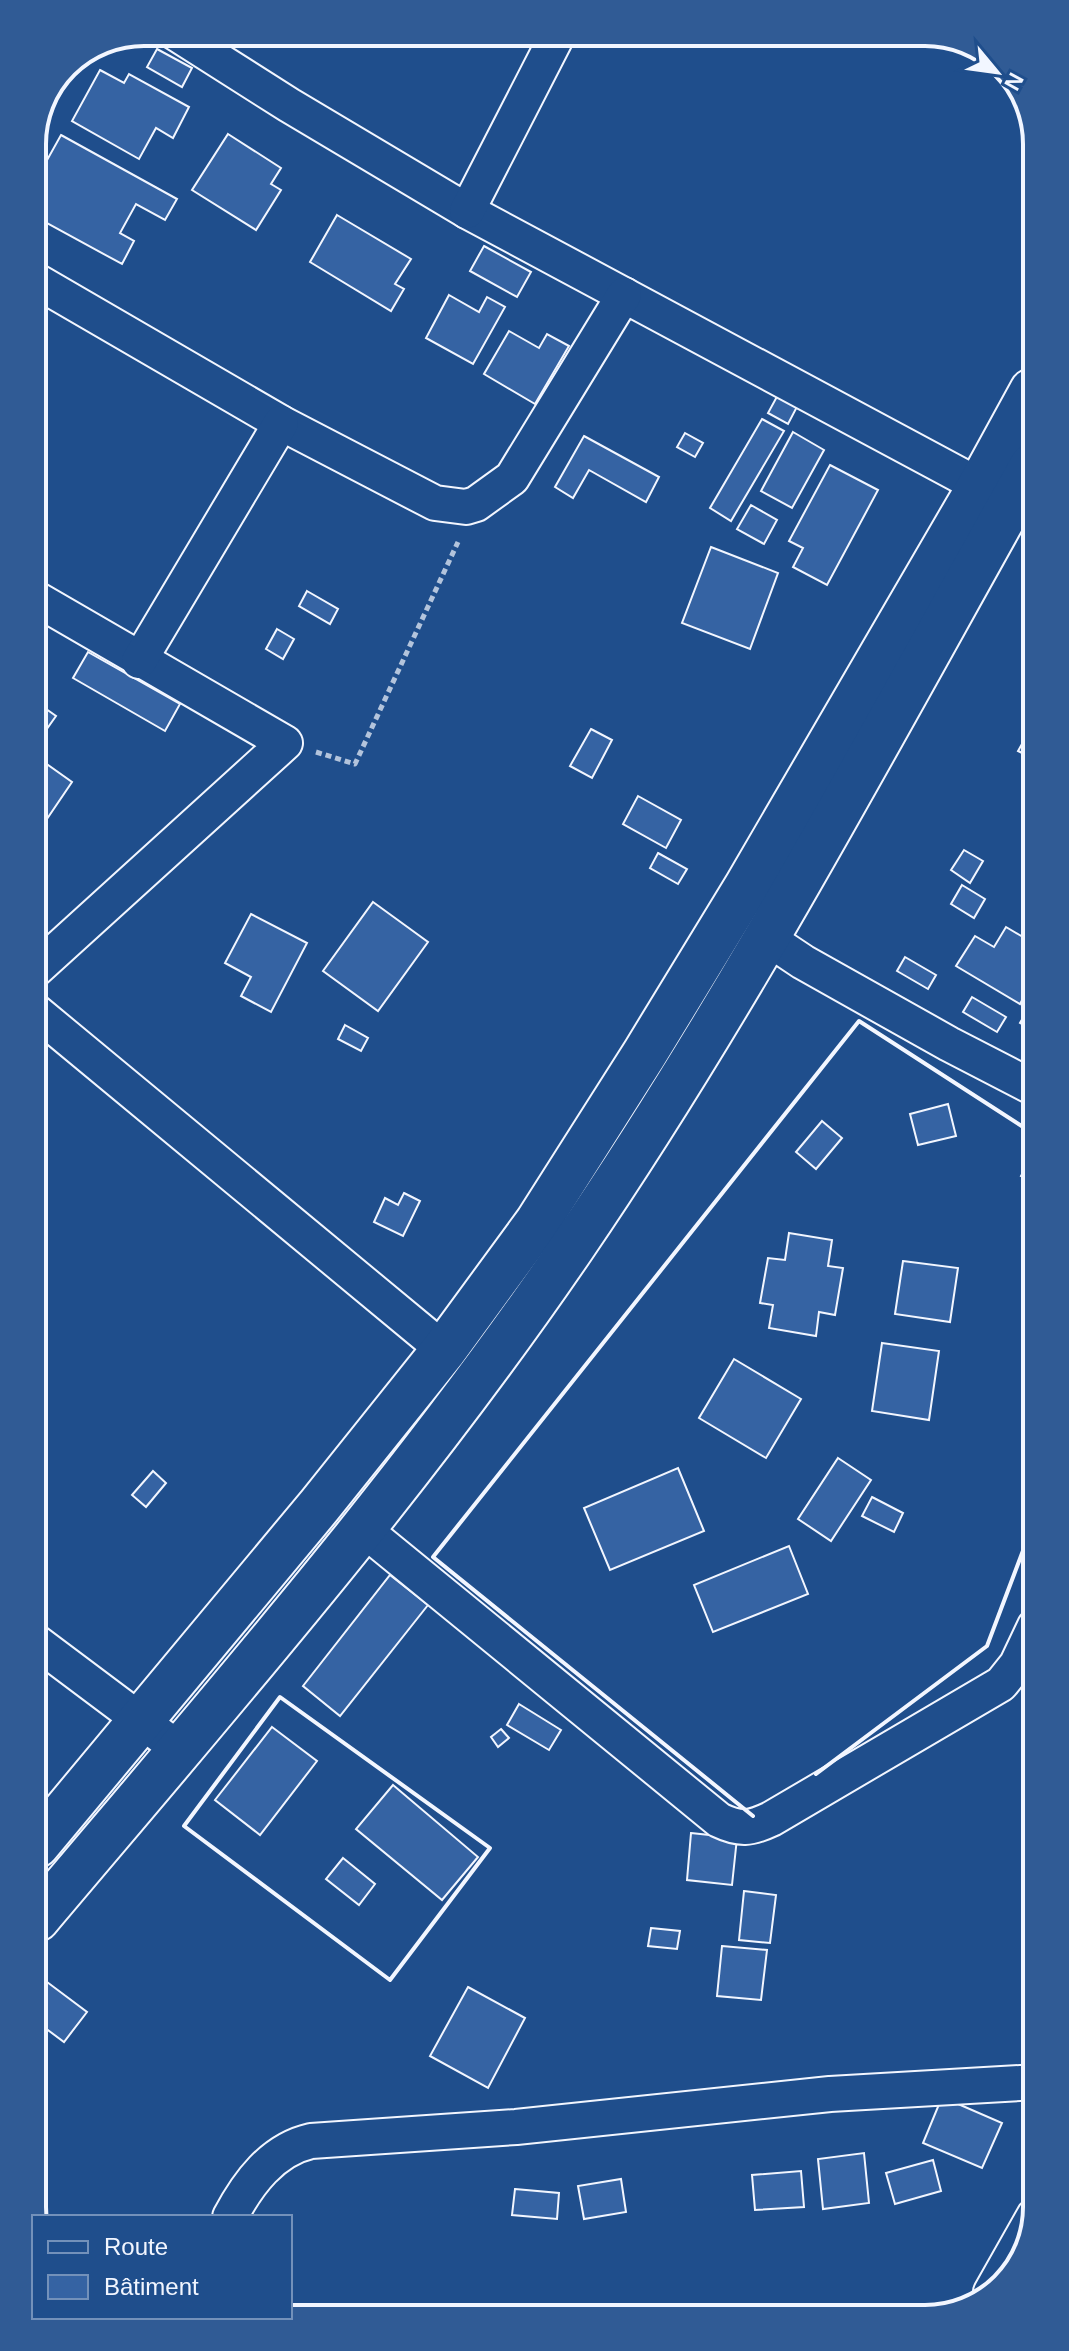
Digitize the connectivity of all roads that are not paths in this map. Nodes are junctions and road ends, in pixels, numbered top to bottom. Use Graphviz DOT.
graph roads {
  1 [pos="196,46"];
  2 [pos="552,46"];
  3 [pos="467,211"];
  4 [pos="46,287"];
  5 [pos="624,295"];
  6 [pos="1023,407"];
  7 [pos="281,423"];
  8 [pos="1023,482"];
  9 [pos="980,486"];
  10 [pos="46,605"];
  11 [pos="139,661"];
  12 [pos="767,938"];
  13 [pos="46,960"];
  14 [pos="46,1020"];
  15 [pos="1023,1082"];
  16 [pos="444,1350"];
  17 [pos="362,1528"];
  18 [pos="46,1650"];
  19 [pos="1023,1651"];
  20 [pos="139,1720"];
  21 [pos="180,1750"];
  22 [pos="46,1834"];
  23 [pos="46,1908"];
  24 [pos="1023,2083"];
  25 [pos="231,2215"];
  1 -- 3 [label="street"];
  2 -- 3 [label="street"];
  3 -- 5 [label="street"];
  4 -- 7 [label="street"];
  5 -- 7 [label="street"];
  5 -- 9 [label="street"];
  6 -- 9 [label="highway"];
  7 -- 11 [label="street"];
  8 -- 12 [label="highway"];
  9 -- 16 [label="highway"];
  10 -- 11 [label="street"];
  11 -- 13 [label="street"];
  12 -- 15 [label="street"];
  12 -- 17 [label="highway"];
  14 -- 16 [label="street"];
  16 -- 20 [label="highway"];
  17 -- 19 [label="street"];
  17 -- 21 [label="highway"];
  18 -- 20 [label="street"];
  20 -- 21 [label="street"];
  20 -- 22 [label="highway"];
  21 -- 23 [label="highway"];
  24 -- 25 [label="street"];
}
